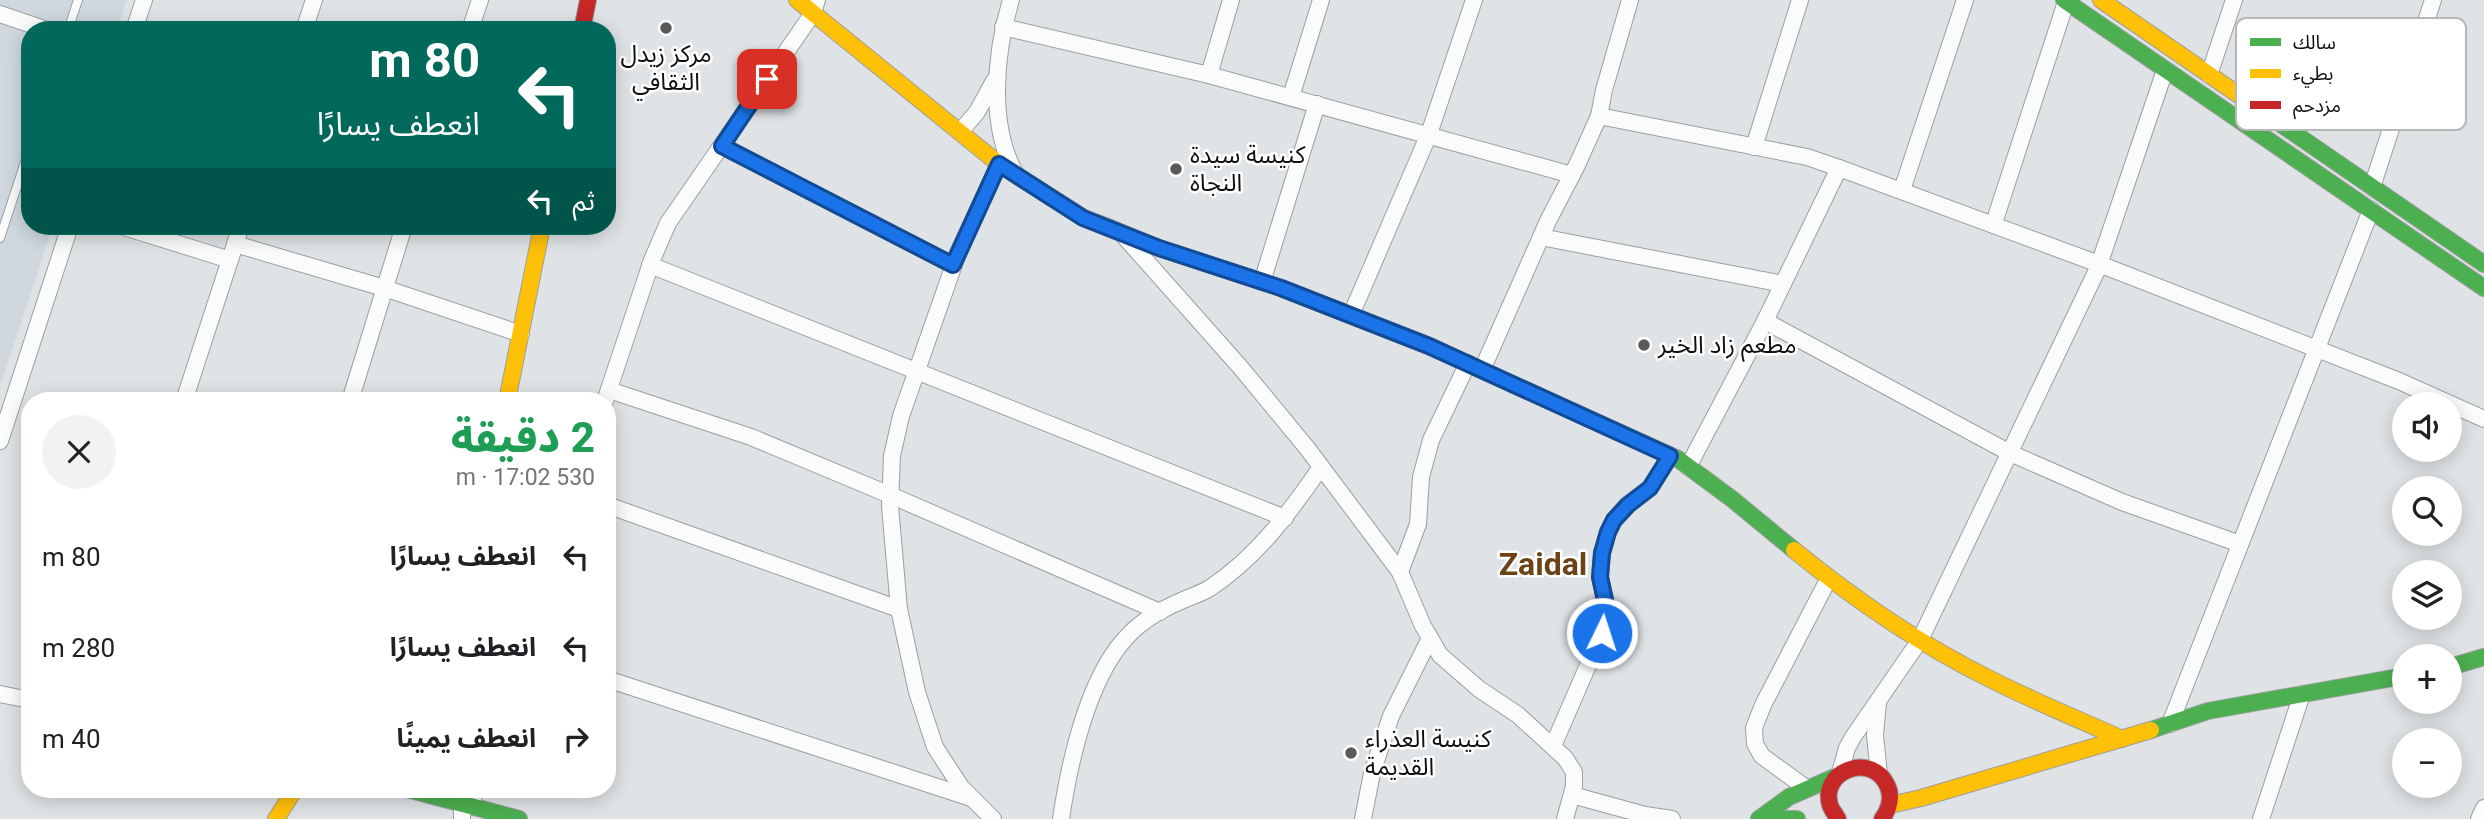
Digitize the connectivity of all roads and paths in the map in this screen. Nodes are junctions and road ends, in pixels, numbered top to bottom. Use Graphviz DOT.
graph roads {
  1 [pos="78,0"];
  2 [pos="144,0"];
  3 [pos="314,0"];
  4 [pos="480,0"];
  5 [pos="588,0"];
  6 [pos="797,0"];
  7 [pos="1011,0"];
  8 [pos="1231,0"];
  9 [pos="1321,0"];
  10 [pos="1474,0"];
  11 [pos="1630,0"];
  12 [pos="1800,0"];
  13 [pos="1965,0"];
  14 [pos="2101,0"];
  15 [pos="2234,0"];
  16 [pos="2433,0"];
  17 [pos="2065,1"];
  18 [pos="815,6"];
  19 [pos="0,14"];
  20 [pos="2427,18"];
  21 [pos="21,21"];
  22 [pos="71,21"];
  23 [pos="137,21"];
  24 [pos="307,21"];
  25 [pos="473,21"];
  26 [pos="584,21"];
  27 [pos="1003,27"];
  28 [pos="999,69"];
  29 [pos="2165,70"];
  30 [pos="1209,75"];
  31 [pos="2209,75"];
  32 [pos="2236,94"];
  33 [pos="1291,97"];
  34 [pos="1317,104"];
  35 [pos="1599,116"];
  36 [pos="2236,118"];
  37 [pos="2253,130"];
  38 [pos="2289,130"];
  39 [pos="2391,130"];
  40 [pos="960,132"];
  41 [pos="1429,134"];
  42 [pos="722,146"];
  43 [pos="1754,147"];
  44 [pos="999,164"];
  45 [pos="1839,168"];
  46 [pos="21,174"];
  47 [pos="1572,175"];
  48 [pos="1017,176"];
  49 [pos="2372,187"];
  50 [pos="1902,190"];
  51 [pos="2371,210"];
  52 [pos="1994,223"];
  53 [pos="1122,233"];
  54 [pos="67,235"];
  55 [pos="159,235"];
  56 [pos="238,235"];
  57 [pos="401,235"];
  58 [pos="540,235"];
  59 [pos="1541,237"];
  60 [pos="0,238"];
  61 [pos="232,252"];
  62 [pos="2099,264"];
  63 [pos="2484,264"];
  64 [pos="650,265"];
  65 [pos="953,265"];
  66 [pos="1262,282"];
  67 [pos="1783,284"];
  68 [pos="384,288"];
  69 [pos="2484,288"];
  70 [pos="1350,315"];
  71 [pos="1765,321"];
  72 [pos="520,334"];
  73 [pos="2316,349"];
  74 [pos="1475,367"];
  75 [pos="916,371"];
  76 [pos="187,392"];
  77 [pos="352,392"];
  78 [pos="509,392"];
  79 [pos="608,392"];
  80 [pos="616,398"];
  81 [pos="2484,418"];
  82 [pos="0,441"];
  83 [pos="2010,453"];
  84 [pos="1670,456"];
  85 [pos="1321,467"];
  86 [pos="1688,467"];
  87 [pos="890,495"];
  88 [pos="616,508"];
  89 [pos="1285,518"];
  90 [pos="2240,544"];
  91 [pos="1400,572"];
  92 [pos="1829,578"];
  93 [pos="898,609"];
  94 [pos="1160,612"];
  95 [pos="1430,638"];
  96 [pos="1920,640"];
  97 [pos="2484,657"];
  98 [pos="2462,663"];
  99 [pos="2392,678"];
  100 [pos="616,682"];
  101 [pos="0,694"];
  102 [pos="2302,694"];
  103 [pos="1879,697"];
  104 [pos="21,698"];
  105 [pos="2170,724"];
  106 [pos="2122,739"];
  107 [pos="1553,746"];
  108 [pos="1839,775"];
  109 [pos="1881,775"];
  110 [pos="1806,788"];
  111 [pos="1936,793"];
  112 [pos="1572,795"];
  113 [pos="289,798"];
  114 [pos="973,799"];
  115 [pos="467,801"];
  116 [pos="2484,808"];
  117 [pos="1886,815"];
  118 [pos="276,819"];
  119 [pos="519,819"];
  120 [pos="993,819"];
  121 [pos="1061,819"];
  122 [pos="1363,819"];
  123 [pos="1565,819"];
  124 [pos="1672,819"];
  125 [pos="1759,819"];
  126 [pos="1797,819"];
  127 [pos="1838,819"];
  128 [pos="2261,819"];
  129 [pos="2479,819"];
  1 -- 22 [label="lane"];
  2 -- 23 [label="street"];
  3 -- 24 [label="street"];
  4 -- 25 [label="street"];
  5 -- 26 [label="street"];
  6 -- 18 [label="street"];
  7 -- 27 [label="street"];
  8 -- 30 [label="street"];
  9 -- 33 [label="street"];
  10 -- 41 [label="street"];
  11 -- 35 [label="street"];
  12 -- 43 [label="street"];
  13 -- 50 [label="street"];
  14 -- 31 [label="street"];
  15 -- 31 [label="street"];
  16 -- 20 [label="street"];
  17 -- 29 [label="street"];
  17 -- 52 [label="street"];
  18 -- 40 [label="street"];
  18 -- 42 [label="street"];
  19 -- 21 [label="street"];
  27 -- 28 [label="street"];
  27 -- 30 [label="street"];
  28 -- 40 [label="street"];
  28 -- 48 [label="street"];
  29 -- 36 [label="street"];
  29 -- 62 [label="street"];
  30 -- 33 [label="street"];
  31 -- 32 [label="street"];
  33 -- 34 [label="street"];
  34 -- 41 [label="street"];
  34 -- 66 [label="street"];
  35 -- 43 [label="street"];
  35 -- 47 [label="street"];
  37 -- 51 [label="street"];
  38 -- 49 [label="street"];
  39 -- 49 [label="street"];
  40 -- 44 [label="street"];
  41 -- 47 [label="street"];
  41 -- 70 [label="street"];
  42 -- 64 [label="street"];
  42 -- 65 [label="street"];
  43 -- 45 [label="street"];
  44 -- 48 [label="street"];
  44 -- 65 [label="street"];
  45 -- 50 [label="street"];
  45 -- 67 [label="street"];
  46 -- 60 [label="lane"];
  47 -- 59 [label="street"];
  48 -- 53 [label="street"];
  49 -- 63 [label="street"];
  50 -- 52 [label="street"];
  51 -- 69 [label="street"];
  51 -- 73 [label="street"];
  52 -- 62 [label="street"];
  53 -- 66 [label="street"];
  53 -- 85 [label="street"];
  54 -- 82 [label="street"];
  55 -- 61 [label="street"];
  56 -- 61 [label="street"];
  57 -- 68 [label="street"];
  58 -- 72 [label="street"];
  59 -- 67 [label="street"];
  59 -- 74 [label="street"];
  61 -- 68 [label="street"];
  61 -- 76 [label="street"];
  62 -- 73 [label="street"];
  62 -- 83 [label="street"];
  64 -- 75 [label="street"];
  64 -- 79 [label="street"];
  65 -- 75 [label="street"];
  66 -- 70 [label="street"];
  67 -- 71 [label="street"];
  68 -- 72 [label="street"];
  68 -- 77 [label="street"];
  70 -- 74 [label="street"];
  71 -- 83 [label="street"];
  71 -- 86 [label="street"];
  72 -- 78 [label="street"];
  73 -- 81 [label="street"];
  73 -- 90 [label="street"];
  74 -- 84 [label="street"];
  74 -- 91 [label="street"];
  75 -- 87 [label="street"];
  75 -- 89 [label="street"];
  80 -- 87 [label="street"];
  83 -- 90 [label="street"];
  83 -- 96 [label="street"];
  84 -- 86 [label="street"];
  84 -- 107 [label="street"];
  85 -- 89 [label="street"];
  85 -- 91 [label="street"];
  86 -- 92 [label="street"];
  87 -- 93 [label="street"];
  87 -- 94 [label="street"];
  88 -- 93 [label="street"];
  89 -- 94 [label="street"];
  90 -- 105 [label="street"];
  91 -- 95 [label="street"];
  92 -- 96 [label="street"];
  92 -- 110 [label="street"];
  93 -- 114 [label="street"];
  94 -- 121 [label="street"];
  95 -- 107 [label="street"];
  95 -- 122 [label="street"];
  96 -- 103 [label="street"];
  96 -- 106 [label="street"];
  97 -- 98 [label="street"];
  99 -- 102 [label="street"];
  100 -- 114 [label="street"];
  101 -- 104 [label="street"];
  102 -- 105 [label="street"];
  102 -- 128 [label="street"];
  103 -- 108 [label="street"];
  103 -- 109 [label="street"];
  105 -- 106 [label="street"];
  106 -- 111 [label="street"];
  107 -- 112 [label="street"];
  108 -- 109 [label="street"];
  108 -- 110 [label="street"];
  108 -- 127 [label="street"];
  109 -- 111 [label="street"];
  109 -- 117 [label="street"];
  110 -- 125 [label="street"];
  111 -- 117 [label="street"];
  112 -- 123 [label="street"];
  112 -- 124 [label="street"];
  113 -- 118 [label="street"];
  114 -- 120 [label="street"];
  115 -- 119 [label="street"];
  116 -- 129 [label="street"];
  125 -- 126 [label="street"];
}
